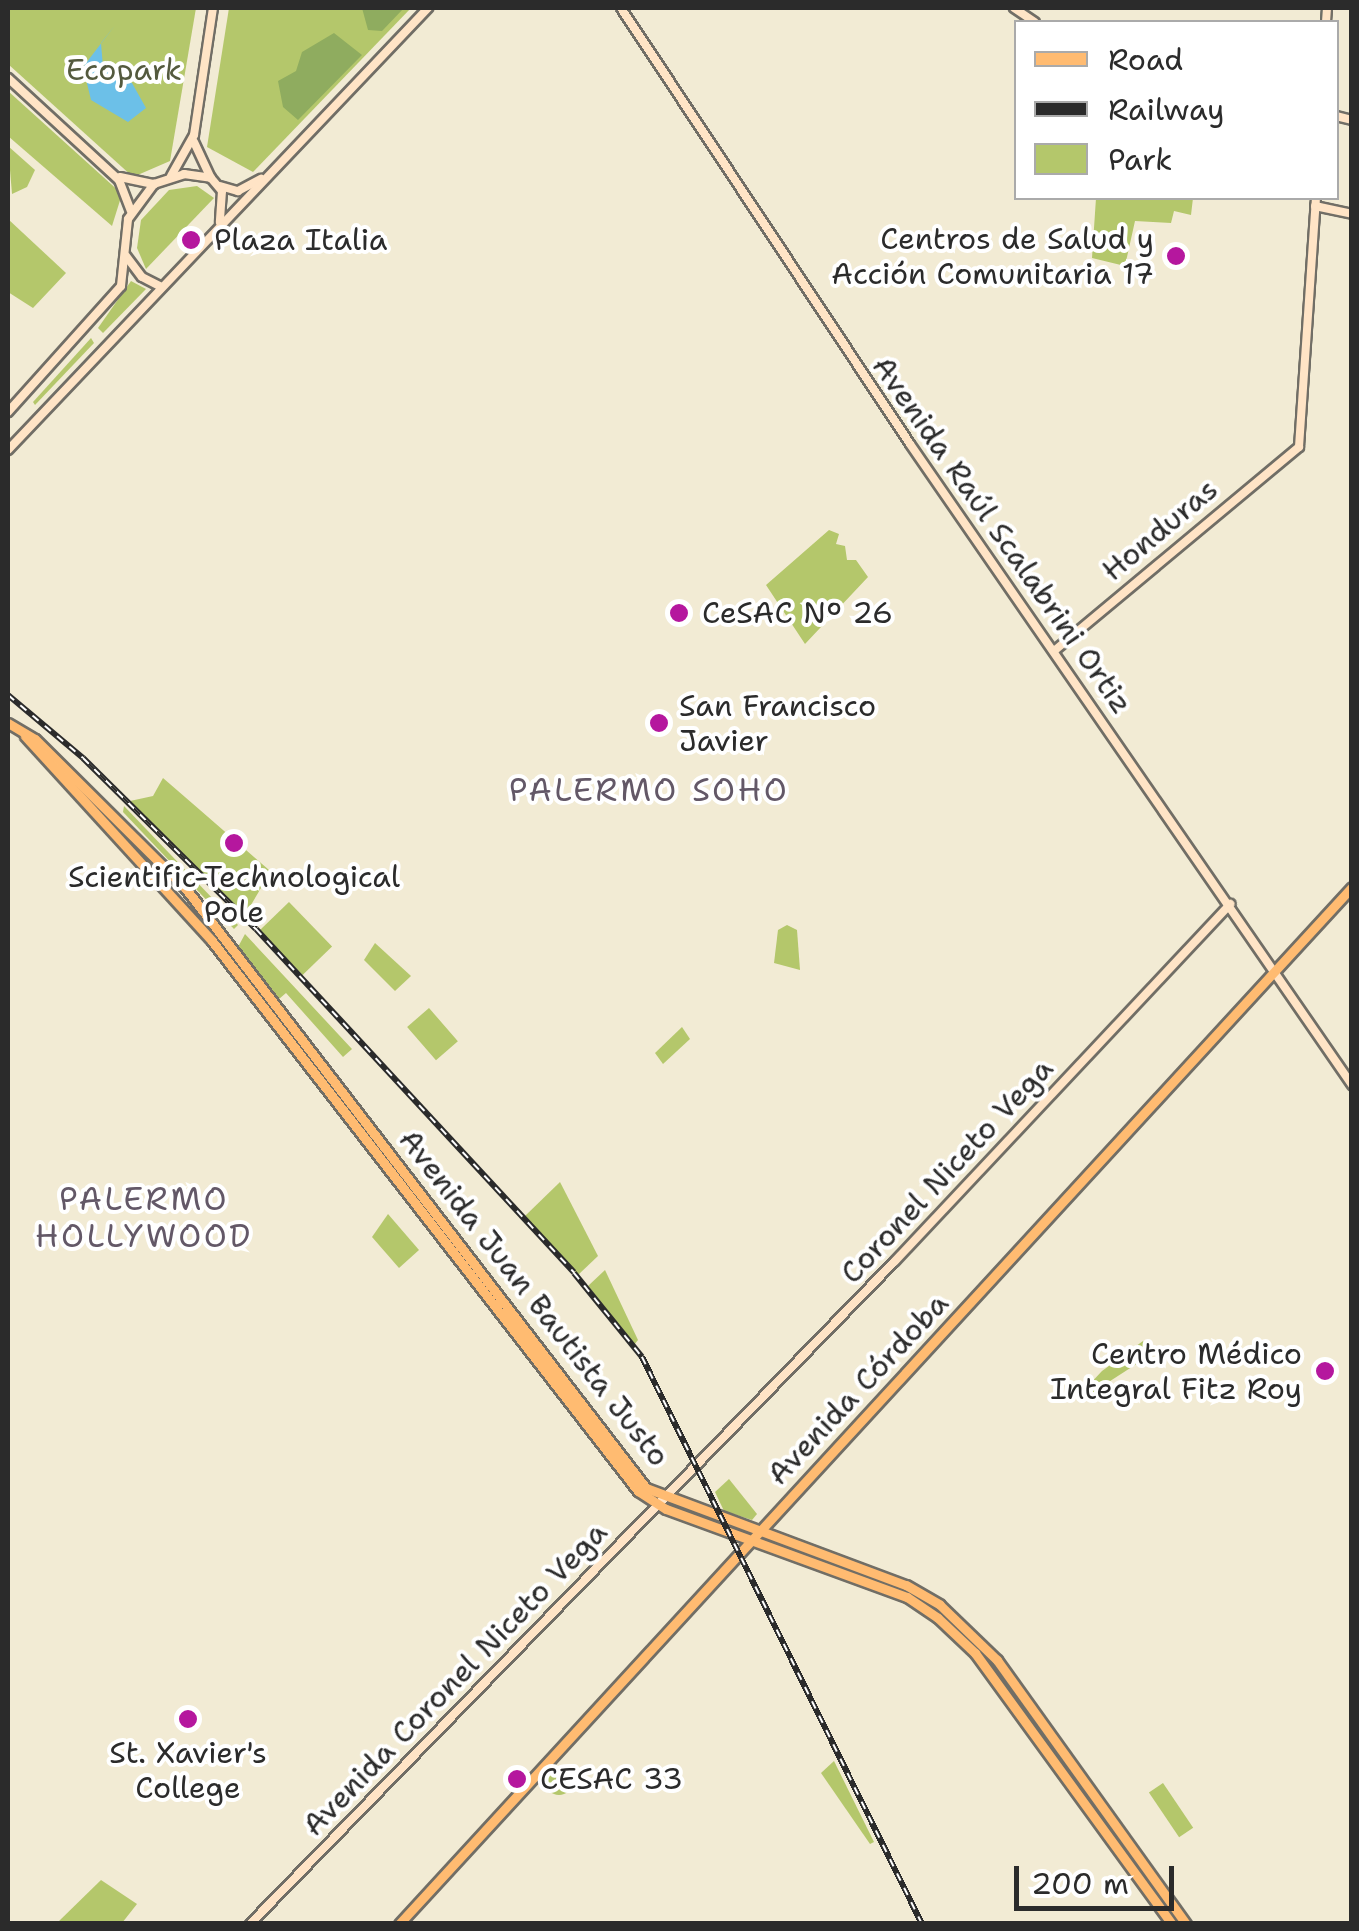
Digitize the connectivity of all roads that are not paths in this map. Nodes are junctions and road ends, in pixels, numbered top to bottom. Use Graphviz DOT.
graph roads {
  1 [pos="214,8"];
  2 [pos="428,8"];
  3 [pos="621,8"];
  4 [pos="8,78"];
  5 [pos="194,135"];
  6 [pos="115,175"];
  7 [pos="171,176"];
  8 [pos="266,176"];
  9 [pos="211,178"];
  10 [pos="154,184"];
  11 [pos="220,186"];
  12 [pos="1316,202"];
  13 [pos="131,211"];
  14 [pos="1352,214"];
  15 [pos="220,222"];
  16 [pos="124,252"];
  17 [pos="160,286"];
  18 [pos="8,412"];
  19 [pos="8,450"];
  20 [pos="1054,651"];
  21 [pos="8,723"];
  22 [pos="1352,887"];
  23 [pos="1230,904"];
  24 [pos="1277,974"];
  25 [pos="1352,1085"];
  26 [pos="692,1465"];
  27 [pos="657,1500"];
  28 [pos="754,1537"];
  29 [pos="250,1924"];
  30 [pos="399,1924"];
  31 [pos="1172,1924"];
  32 [pos="1186,1924"];
  1 -- 5 [label="main road"];
  2 -- 8 [label="main road"];
  3 -- 20 [label="main road, Avenida Raúl Scalabrini Ortiz"];
  4 -- 6 [label="main road"];
  5 -- 7 [label="main road"];
  5 -- 9 [label="main road"];
  6 -- 10 [label="main road"];
  6 -- 13 [label="main road"];
  7 -- 9 [label="main road"];
  7 -- 10 [label="main road"];
  8 -- 11 [label="main road"];
  8 -- 15 [label="main road"];
  9 -- 11 [label="main road"];
  10 -- 13 [label="main road"];
  11 -- 15 [label="main road"];
  12 -- 14 [label="main road"];
  12 -- 20 [label="main road, Honduras"];
  13 -- 16 [label="main road"];
  15 -- 17 [label="main road"];
  16 -- 17 [label="main road"];
  16 -- 18 [label="main road"];
  17 -- 19 [label="main road"];
  20 -- 23 [label="main road, Avenida Raúl Scalabrini Ortiz"];
  21 -- 27 [label="main road, Avenida Juan Bautista Justo"];
  22 -- 24 [label="main road, Avenida Córdoba"];
  23 -- 24 [label="main road, Avenida Raúl Scalabrini Ortiz"];
  23 -- 26 [label="main road, Coronel Niceto Vega"];
  24 -- 25 [label="main road, Avenida Raúl Scalabrini Ortiz"];
  24 -- 28 [label="main road, Avenida Córdoba"];
  26 -- 27 [label="main road, Avenida Coronel Niceto Vega"];
  27 -- 28 [label="main road, Avenida Juan Bautista Justo"];
  27 -- 29 [label="main road, Avenida Coronel Niceto Vega"];
  28 -- 30 [label="main road, Avenida Córdoba"];
  28 -- 31 [label="main road, Avenida Juan Bautista Justo"];
  28 -- 32 [label="main road, Avenida Juan Bautista Justo"];
}
